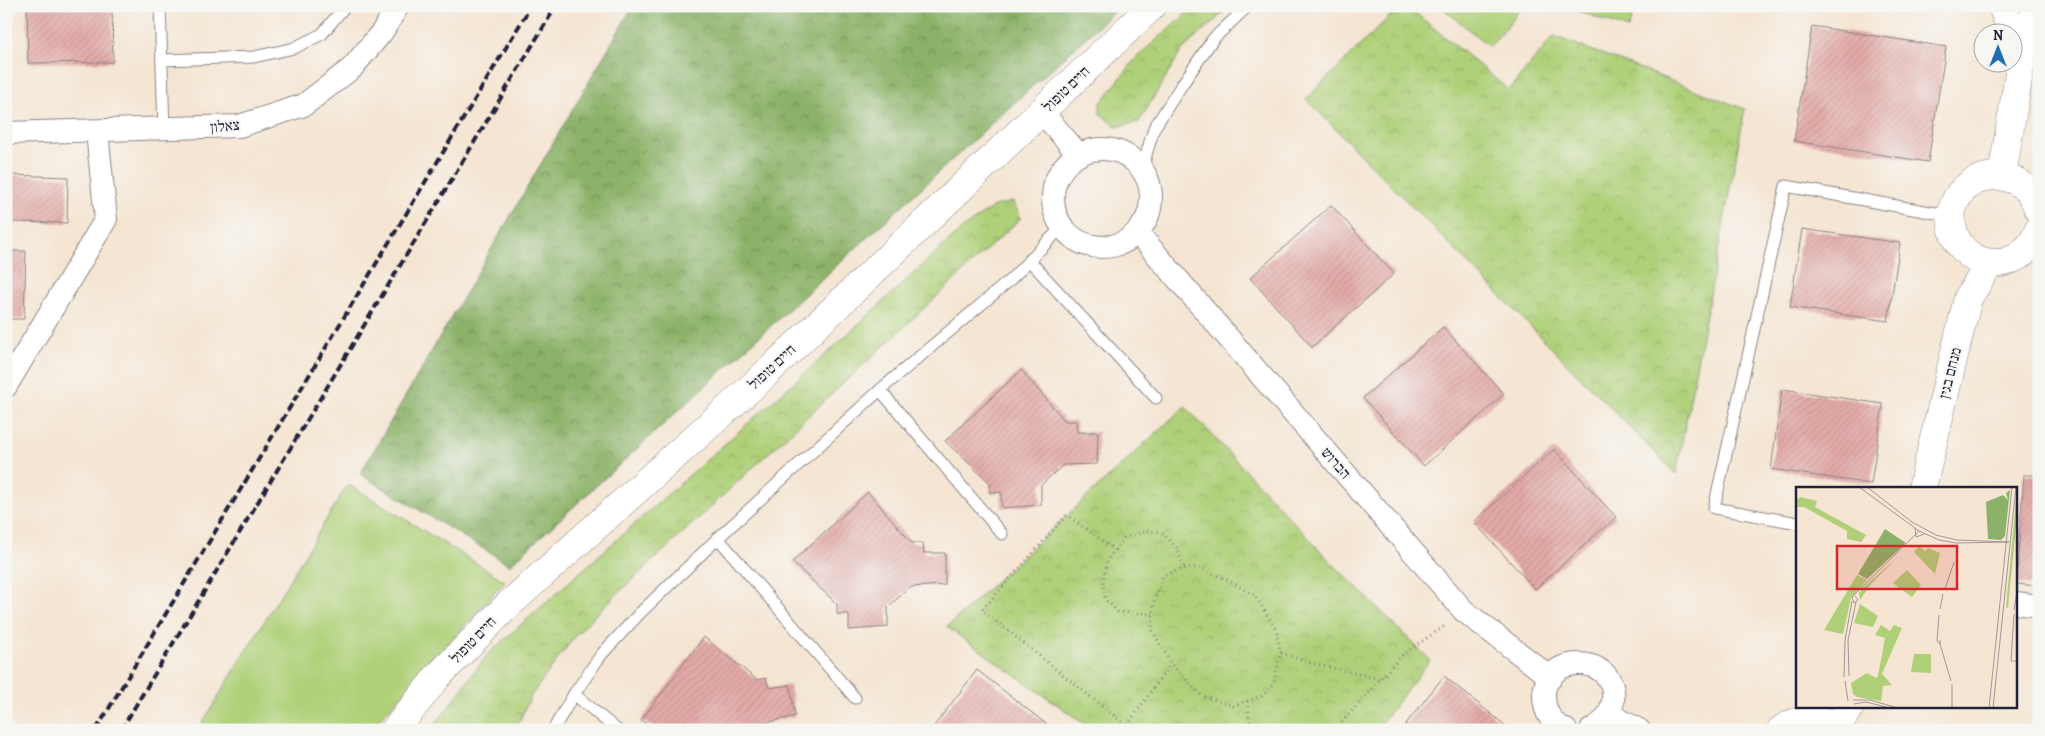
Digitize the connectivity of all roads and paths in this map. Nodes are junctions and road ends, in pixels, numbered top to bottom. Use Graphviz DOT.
graph roads {
  1 [pos="160,6"];
  2 [pos="345,6"];
  3 [pos="398,6"];
  4 [pos="1152,6"];
  5 [pos="1248,6"];
  6 [pos="2002,6"];
  7 [pos="2039,8"];
  8 [pos="2016,22"];
  9 [pos="2022,23"];
  10 [pos="162,60"];
  11 [pos="2020,72"];
  12 [pos="1042,112"];
  13 [pos="164,129"];
  14 [pos="97,132"];
  15 [pos="6,133"];
  16 [pos="1080,154"];
  17 [pos="1142,169"];
  18 [pos="2002,176"];
  19 [pos="2038,203"];
  20 [pos="1952,216"];
  21 [pos="1062,226"];
  22 [pos="1137,232"];
  23 [pos="2033,245"];
  24 [pos="1029,260"];
  25 [pos="1990,263"];
  26 [pos="6,386"];
  27 [pos="880,390"];
  28 [pos="1156,398"];
  29 [pos="1922,487"];
  30 [pos="1796,523"];
  31 [pos="1002,534"];
  32 [pos="718,538"];
  33 [pos="1116,550"];
  34 [pos="1184,568"];
  35 [pos="2018,603"];
  36 [pos="2039,606"];
  37 [pos="1464,611"];
  38 [pos="1153,614"];
  39 [pos="1281,653"];
  40 [pos="1171,664"];
  41 [pos="1551,678"];
  42 [pos="1380,679"];
  43 [pos="574,694"];
  44 [pos="855,698"];
  45 [pos="1248,701"];
  46 [pos="1609,714"];
  47 [pos="1842,721"];
  48 [pos="1127,725"];
  49 [pos="1555,727"];
  50 [pos="395,730"];
  51 [pos="553,730"];
  52 [pos="617,730"];
  53 [pos="1132,730"];
  54 [pos="1251,730"];
  55 [pos="1335,730"];
  56 [pos="1591,730"];
  57 [pos="1639,730"];
  58 [pos="1781,730"];
  1 -- 10 [label="lane"];
  2 -- 10 [label="lane"];
  3 -- 13 [label="street, צאלון"];
  4 -- 12 [label="street, חיים טופול"];
  5 -- 17 [label="lane"];
  6 -- 8 [label="street"];
  7 -- 9 [label="street"];
  10 -- 13 [label="lane"];
  11 -- 18 [label="street"];
  12 -- 16 [label="street"];
  12 -- 50 [label="street, חיים טופול"];
  13 -- 14 [label="street, צאלון"];
  14 -- 15 [label="street, צאלון"];
  14 -- 26 [label="street"];
  16 -- 17 [label="street"];
  16 -- 21 [label="street"];
  17 -- 22 [label="street"];
  18 -- 19 [label="street"];
  18 -- 20 [label="street"];
  20 -- 25 [label="street"];
  20 -- 30 [label="lane"];
  21 -- 22 [label="street"];
  21 -- 24 [label="lane"];
  22 -- 37 [label="street, הברוש"];
  23 -- 25 [label="street"];
  24 -- 27 [label="lane"];
  24 -- 28 [label="lane"];
  25 -- 29 [label="street, מנחם בגין"];
  27 -- 31 [label="lane"];
  27 -- 32 [label="lane"];
  32 -- 43 [label="lane"];
  32 -- 44 [label="lane"];
  33 -- 34 [label="path"];
  33 -- 38 [label="path"];
  33 -- 48 [label="path"];
  34 -- 38 [label="path"];
  34 -- 39 [label="path"];
  35 -- 36 [label="street"];
  37 -- 41 [label="street, הברוש"];
  37 -- 42 [label="path"];
  38 -- 40 [label="path"];
  39 -- 42 [label="path"];
  39 -- 45 [label="path"];
  40 -- 45 [label="path"];
  40 -- 48 [label="path"];
  41 -- 46 [label="street"];
  41 -- 49 [label="street"];
  42 -- 55 [label="path"];
  43 -- 51 [label="lane"];
  43 -- 52 [label="lane"];
  45 -- 54 [label="path"];
  46 -- 56 [label="street"];
  46 -- 57 [label="street"];
  47 -- 58 [label="street"];
  48 -- 53 [label="path"];
}
